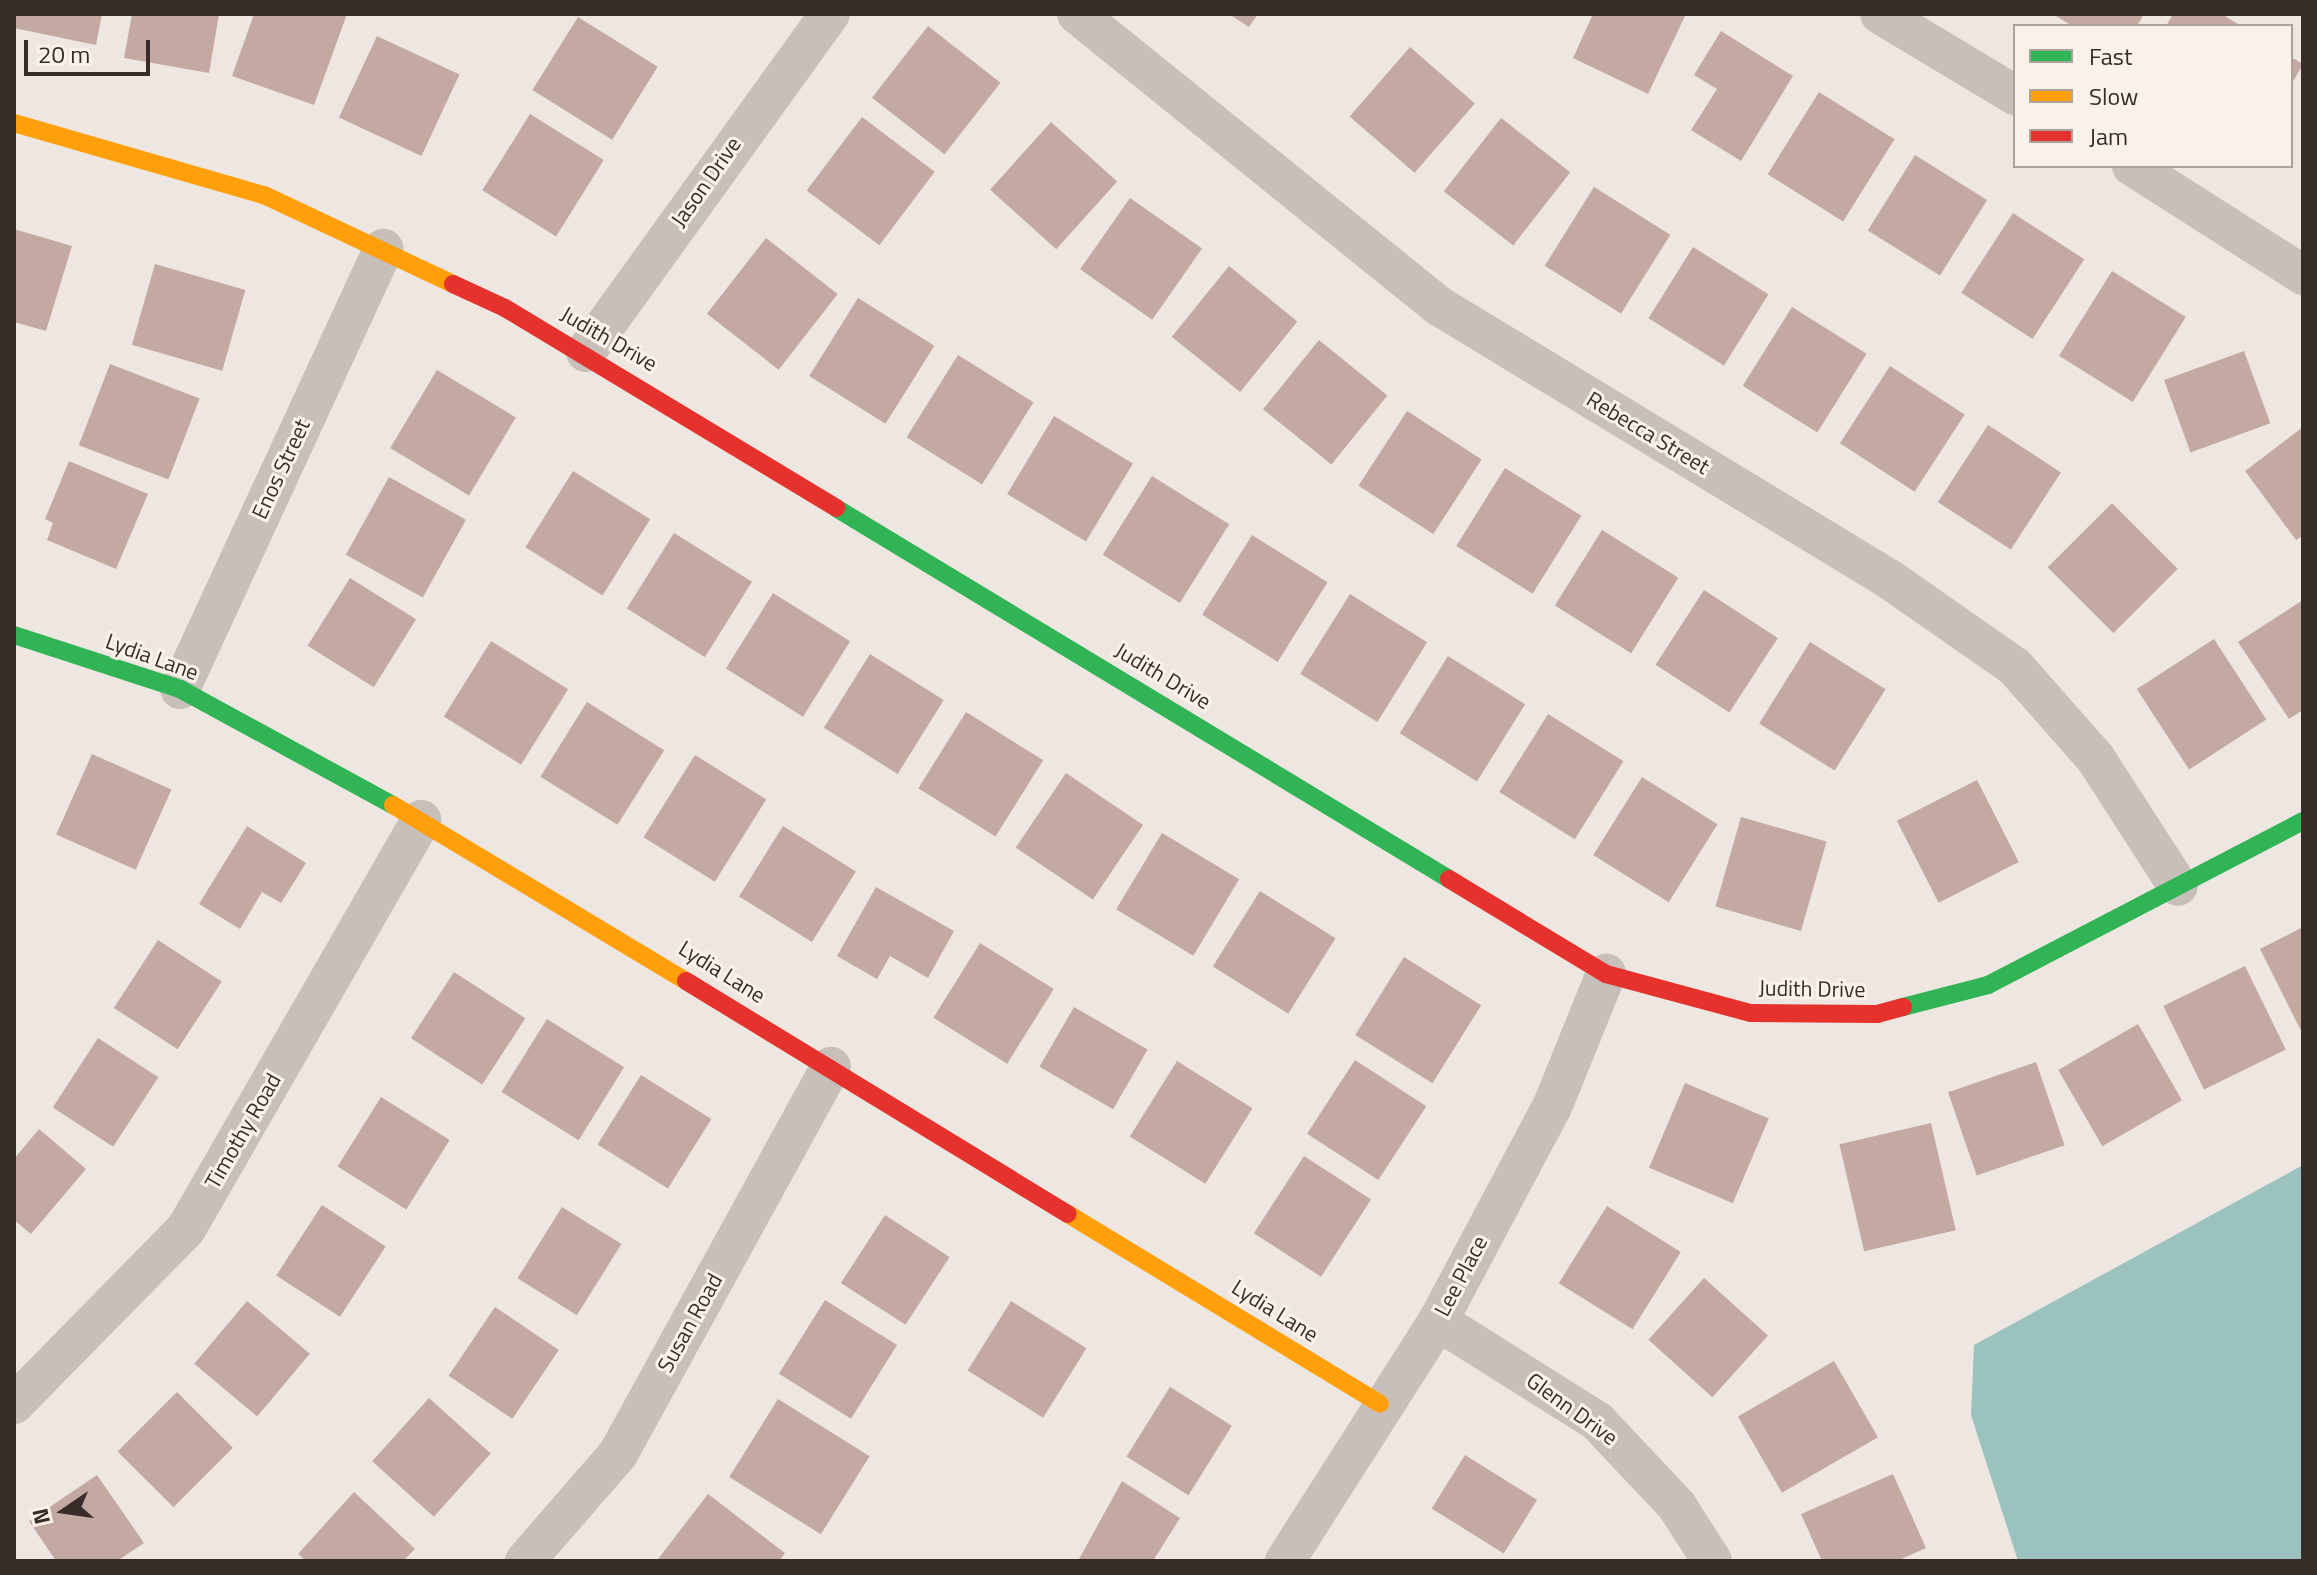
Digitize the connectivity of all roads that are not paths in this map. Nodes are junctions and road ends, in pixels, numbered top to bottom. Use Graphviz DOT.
graph roads {
  1 [pos="830,14"];
  2 [pos="1077,14"];
  3 [pos="1880,14"];
  4 [pos="2013,94"];
  5 [pos="14,123"];
  6 [pos="2135,168"];
  7 [pos="383,249"];
  8 [pos="2303,275"];
  9 [pos="586,352"];
  10 [pos="14,635"];
  11 [pos="180,689"];
  12 [pos="421,820"];
  13 [pos="2303,821"];
  14 [pos="2178,886"];
  15 [pos="1606,974"];
  16 [pos="831,1067"];
  17 [pos="1438,1321"];
  18 [pos="14,1404"];
  19 [pos="1380,1404"];
  20 [pos="525,1561"];
  21 [pos="1285,1561"];
  22 [pos="1712,1561"];
  1 -- 9 [label="street, Jason Drive"];
  2 -- 14 [label="street, Rebecca Street"];
  3 -- 4 [label="street"];
  5 -- 7 [label="street, Judith Drive"];
  6 -- 8 [label="street"];
  7 -- 9 [label="street, Judith Drive"];
  7 -- 11 [label="street, Enos Street"];
  9 -- 15 [label="street, Judith Drive"];
  10 -- 11 [label="street, Lydia Lane"];
  11 -- 12 [label="street, Lydia Lane"];
  12 -- 16 [label="street, Lydia Lane"];
  12 -- 18 [label="street, Timothy Road"];
  13 -- 14 [label="street, Judith Drive"];
  14 -- 15 [label="street, Judith Drive"];
  15 -- 17 [label="street, Lee Place"];
  16 -- 19 [label="street, Lydia Lane"];
  16 -- 20 [label="street, Susan Road"];
  17 -- 19 [label="street, Lee Place"];
  17 -- 22 [label="street, Glenn Drive"];
  19 -- 21 [label="street, Lee Place"];
}
